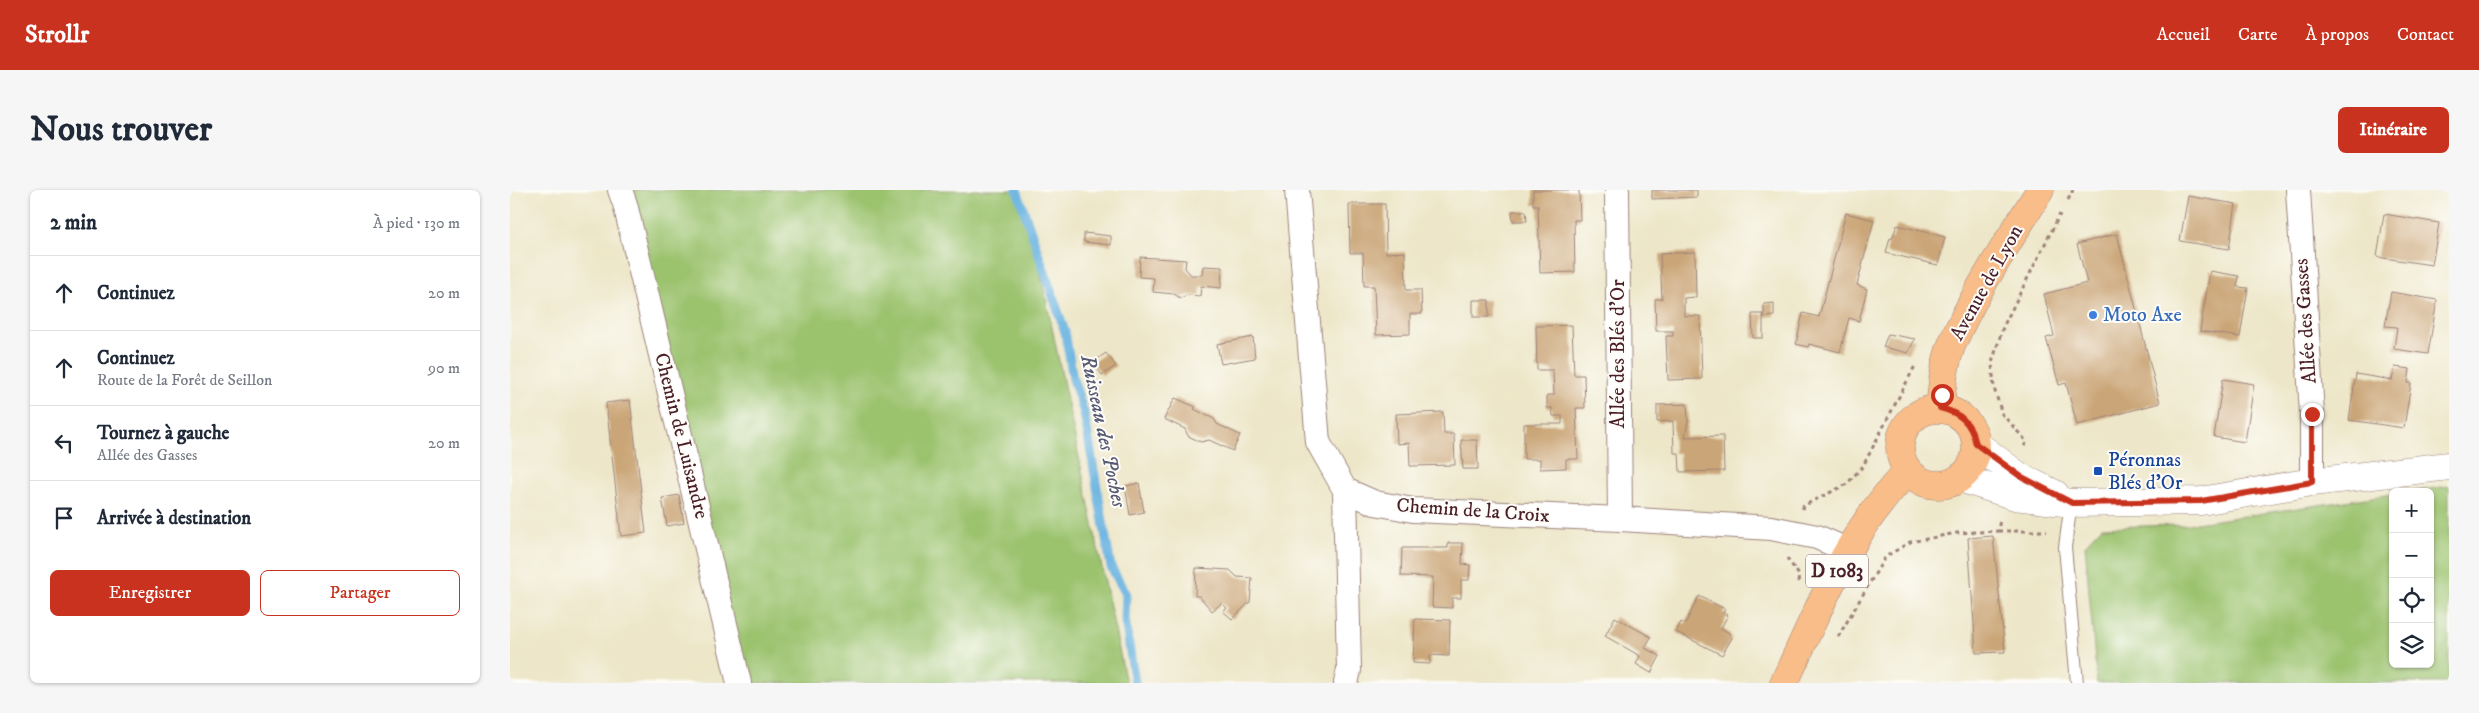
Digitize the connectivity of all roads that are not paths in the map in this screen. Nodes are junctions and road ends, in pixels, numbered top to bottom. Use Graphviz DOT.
graph roads {
  1 [pos="620,190"];
  2 [pos="1297,190"];
  3 [pos="1617,190"];
  4 [pos="2040,190"];
  5 [pos="2298,190"];
  6 [pos="1940,408"];
  7 [pos="1976,444"];
  8 [pos="2449,466"];
  9 [pos="1908,471"];
  10 [pos="1960,478"];
  11 [pos="2312,482"];
  12 [pos="1345,490"];
  13 [pos="2072,503"];
  14 [pos="1620,519"];
  15 [pos="1847,550"];
  16 [pos="740,683"];
  17 [pos="1346,683"];
  18 [pos="1784,683"];
  19 [pos="2077,683"];
  1 -- 16 [label="street, Chemin de Luisandre"];
  2 -- 12 [label="street"];
  3 -- 14 [label="street, Allée des Blés d'Or"];
  4 -- 6 [label="main road, Avenue de Lyon"];
  5 -- 11 [label="street, Allée des Gasses"];
  6 -- 7 [label="main road"];
  6 -- 9 [label="main road"];
  7 -- 10 [label="main road"];
  7 -- 13 [label="street"];
  8 -- 11 [label="street"];
  9 -- 10 [label="main road"];
  9 -- 15 [label="main road, D 1083"];
  10 -- 13 [label="street"];
  11 -- 13 [label="street"];
  12 -- 14 [label="street, Chemin de la Croix"];
  12 -- 17 [label="street"];
  13 -- 19 [label="lane"];
  14 -- 15 [label="street, Chemin de la Croix"];
  15 -- 18 [label="main road, D 1083"];
}
